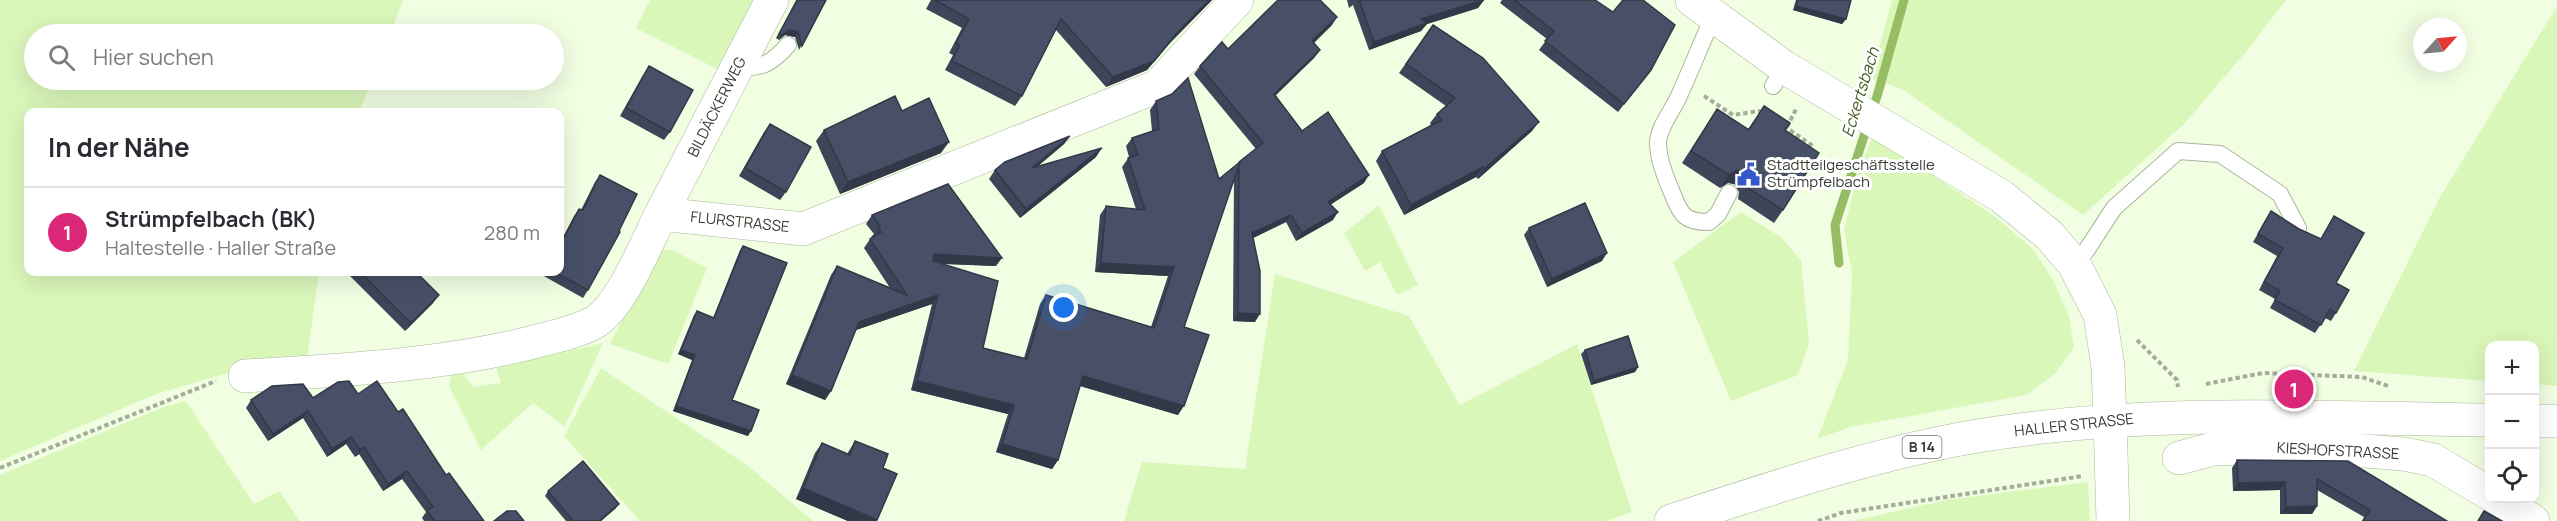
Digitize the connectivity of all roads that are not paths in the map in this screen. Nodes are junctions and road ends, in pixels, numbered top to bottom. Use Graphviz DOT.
graph roads {
  1 [pos="772,0"];
  2 [pos="1237,0"];
  3 [pos="1703,8"];
  4 [pos="788,45"];
  5 [pos="738,67"];
  6 [pos="1729,193"];
  7 [pos="661,214"];
  8 [pos="2298,228"];
  9 [pos="2074,264"];
  10 [pos="245,376"];
  11 [pos="2110,420"];
  12 [pos="2485,420"];
  13 [pos="2539,421"];
  14 [pos="2557,421"];
  15 [pos="2179,458"];
  16 [pos="2485,491"];
  17 [pos="2505,503"];
  18 [pos="1671,521"];
  19 [pos="2113,521"];
  20 [pos="2533,521"];
  1 -- 5 [label="street, BILDÄCKERWEG"];
  2 -- 7 [label="street, FLURSTRASSE"];
  3 -- 6 [label="lane"];
  3 -- 9 [label="street"];
  4 -- 5 [label="lane"];
  5 -- 7 [label="street, BILDÄCKERWEG"];
  7 -- 10 [label="street"];
  8 -- 9 [label="lane"];
  9 -- 11 [label="street"];
  11 -- 12 [label="street, HALLER STRASSE / B 14"];
  11 -- 18 [label="street, HALLER STRASSE / B 14"];
  11 -- 19 [label="street"];
  13 -- 14 [label="street"];
  15 -- 16 [label="street, KIESHOFSTRASSE"];
  17 -- 20 [label="street"];
}
